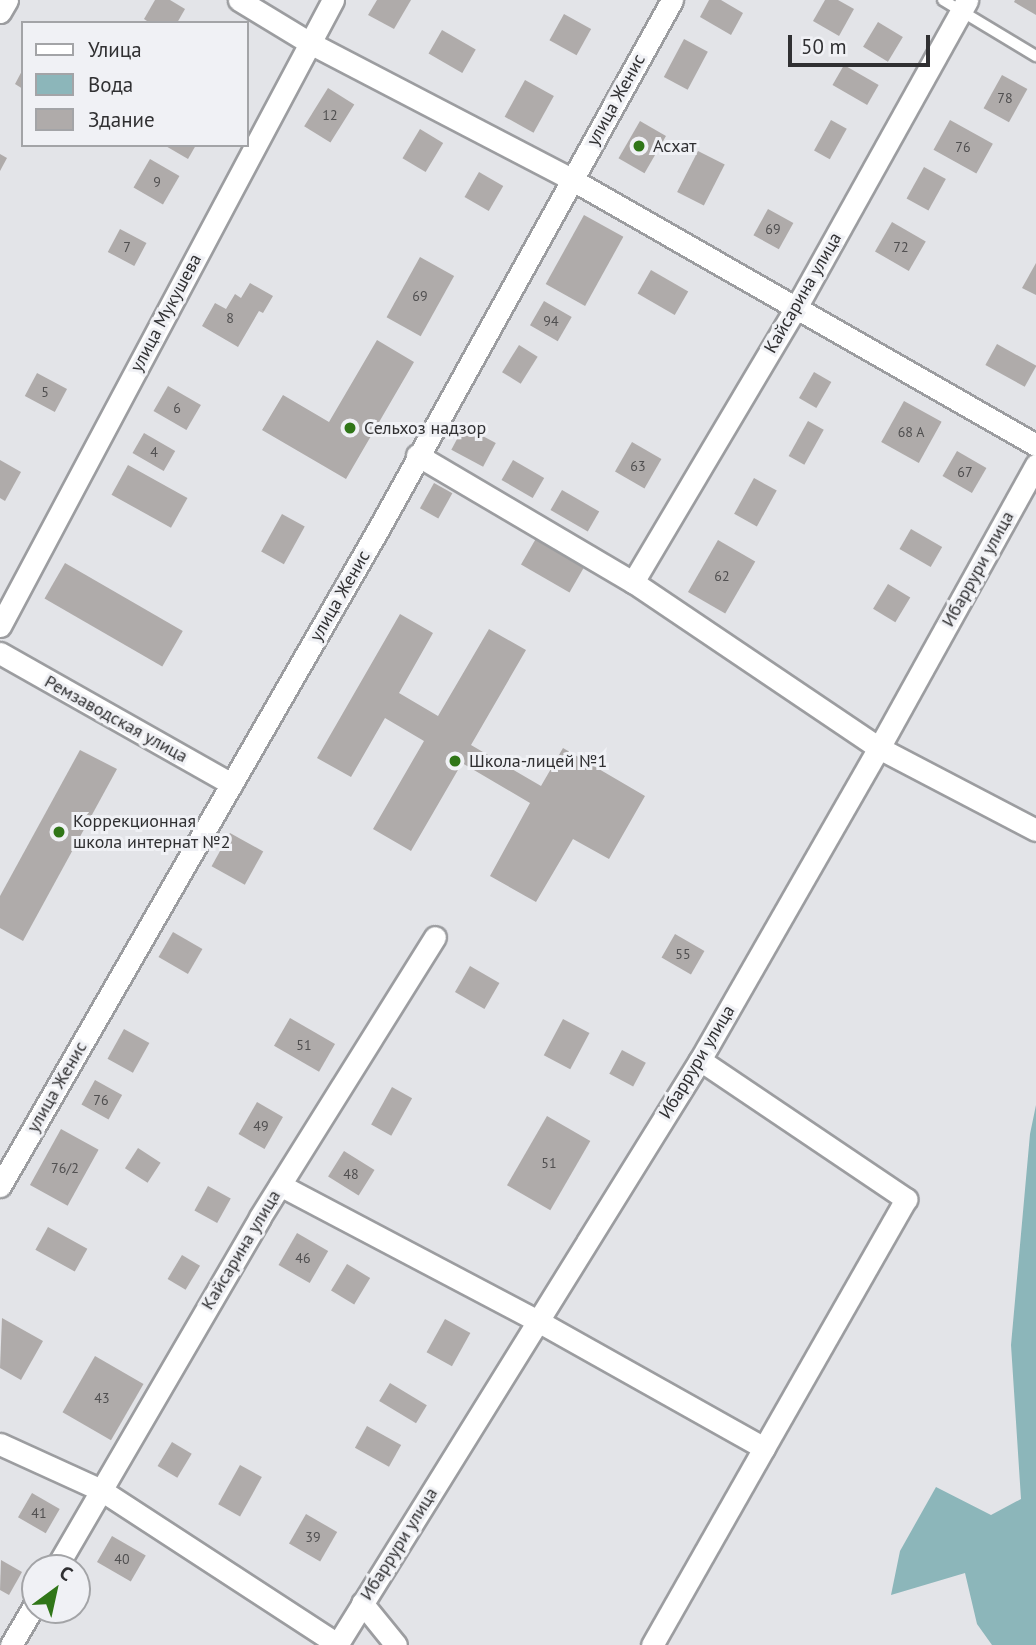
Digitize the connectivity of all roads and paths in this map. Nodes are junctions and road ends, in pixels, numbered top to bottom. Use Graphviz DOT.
graph roads {
  1 [pos="7,0"];
  2 [pos="239,0"];
  3 [pos="333,0"];
  4 [pos="672,0"];
  5 [pos="957,4"];
  6 [pos="0,12"];
  7 [pos="310,43"];
  8 [pos="1036,56"];
  9 [pos="571,180"];
  10 [pos="797,306"];
  11 [pos="1036,445"];
  12 [pos="417,455"];
  13 [pos="1036,465"];
  14 [pos="634,582"];
  15 [pos="0,626"];
  16 [pos="0,653"];
  17 [pos="879,748"];
  18 [pos="232,784"];
  19 [pos="1036,830"];
  20 [pos="435,937"];
  21 [pos="700,1060"];
  22 [pos="280,1185"];
  23 [pos="0,1186"];
  24 [pos="536,1320"];
  25 [pos="0,1444"];
  26 [pos="765,1448"];
  27 [pos="101,1490"];
  28 [pos="64,1554"];
  29 [pos="362,1603"];
  30 [pos="23,1624"];
  31 [pos="337,1644"];
  32 [pos="11,1645"];
  33 [pos="396,1645"];
  34 [pos="652,1645"];
  1 -- 6 [label="street"];
  2 -- 7 [label="street"];
  3 -- 7 [label="street, улица Мукушева"];
  4 -- 9 [label="street, улица Женис"];
  5 -- 8 [label="lane"];
  5 -- 10 [label="street, Кайсарина улица"];
  7 -- 9 [label="street"];
  7 -- 15 [label="street, улица Мукушева"];
  9 -- 10 [label="street"];
  9 -- 12 [label="street, улица Женис"];
  10 -- 11 [label="street"];
  10 -- 14 [label="street, Кайсарина улица"];
  12 -- 14 [label="street"];
  12 -- 18 [label="street, улица Женис"];
  13 -- 17 [label="street, Ибаррури улица"];
  14 -- 17 [label="street"];
  16 -- 18 [label="street, Ремзаводская улица"];
  17 -- 19 [label="street"];
  17 -- 21 [label="street, Ибаррури улица"];
  18 -- 23 [label="street, улица Женис"];
  20 -- 22 [label="street, Кайсарина улица"];
  21 -- 24 [label="street, Ибаррури улица"];
  21 -- 26 [label="street"];
  22 -- 24 [label="street"];
  22 -- 27 [label="street, Кайсарина улица"];
  24 -- 26 [label="street"];
  24 -- 29 [label="street, Ибаррури улица"];
  25 -- 27 [label="street"];
  26 -- 34 [label="street"];
  27 -- 28 [label="street, Кайсарина улица"];
  27 -- 31 [label="street"];
  29 -- 31 [label="street, Ибаррури улица"];
  29 -- 33 [label="street"];
  30 -- 32 [label="street"];
}
